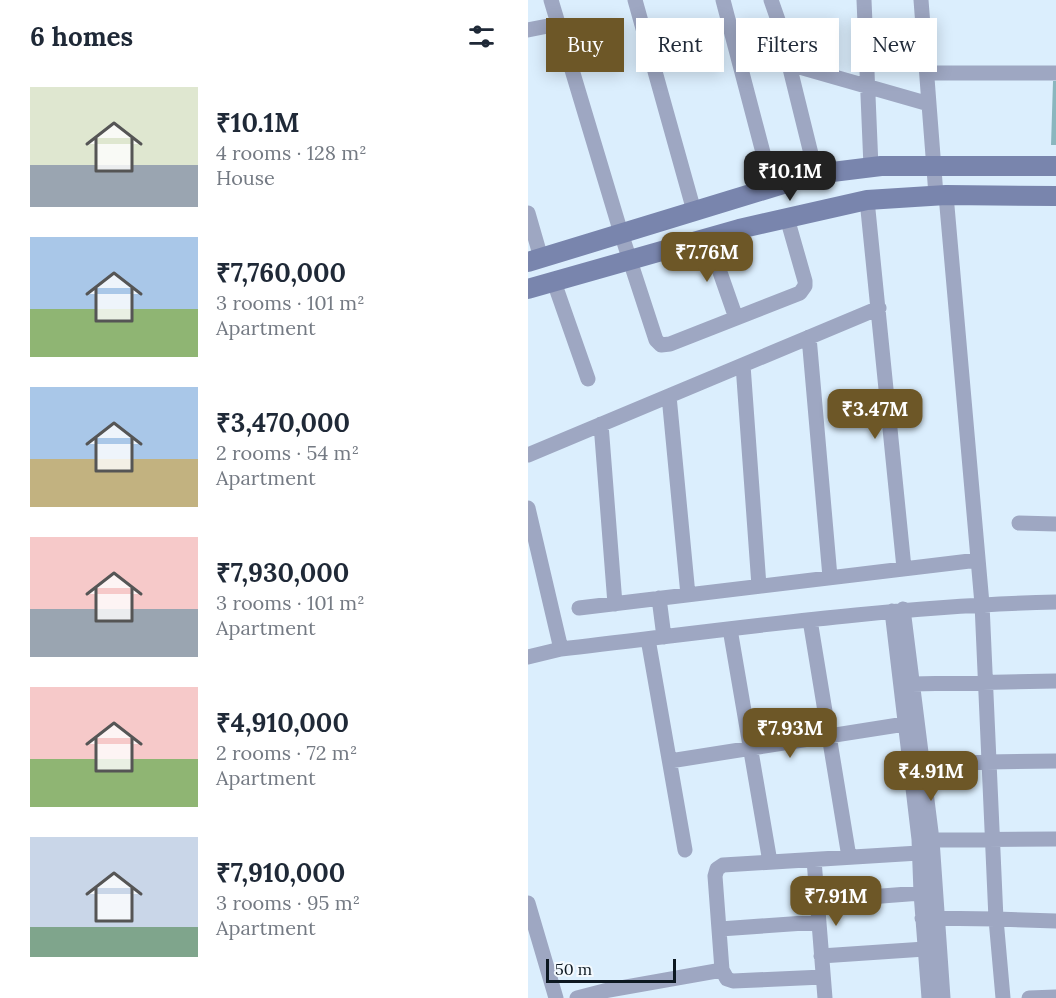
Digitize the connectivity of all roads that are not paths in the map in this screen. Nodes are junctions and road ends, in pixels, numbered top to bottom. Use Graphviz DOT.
graph roads {
  1 [pos="551,0"];
  2 [pos="635,0"];
  3 [pos="723,0"];
  4 [pos="771,0"];
  5 [pos="864,0"];
  6 [pos="921,0"];
  7 [pos="556,18"];
  8 [pos="776,18"];
  9 [pos="546,26"];
  10 [pos="528,30"];
  11 [pos="572,72"];
  12 [pos="791,72"];
  13 [pos="815,72"];
  14 [pos="927,73"];
  15 [pos="1056,73"];
  16 [pos="868,88"];
  17 [pos="929,104"];
  18 [pos="934,165"];
  19 [pos="1056,166"];
  20 [pos="871,167"];
  21 [pos="816,174"];
  22 [pos="772,187"];
  23 [pos="941,195"];
  24 [pos="1056,196"];
  25 [pos="867,200"];
  26 [pos="694,211"];
  27 [pos="528,213"];
  28 [pos="787,218"];
  29 [pos="621,233"];
  30 [pos="708,238"];
  31 [pos="534,260"];
  32 [pos="629,260"];
  33 [pos="554,282"];
  34 [pos="528,289"];
  35 [pos="879,308"];
  36 [pos="736,318"];
  37 [pos="809,337"];
  38 [pos="743,365"];
  39 [pos="588,379"];
  40 [pos="669,396"];
  41 [pos="601,424"];
  42 [pos="528,455"];
  43 [pos="528,507"];
  44 [pos="1019,523"];
  45 [pos="1056,524"];
  46 [pos="978,560"];
  47 [pos="904,568"];
  48 [pos="544,575"];
  49 [pos="830,577"];
  50 [pos="528,579"];
  51 [pos="759,586"];
  52 [pos="688,595"];
  53 [pos="659,598"];
  54 [pos="1056,602"];
  55 [pos="615,604"];
  56 [pos="982,604"];
  57 [pos="579,608"];
  58 [pos="897,610"];
  59 [pos="810,620"];
  60 [pos="730,629"];
  61 [pos="664,637"];
  62 [pos="648,639"];
  63 [pos="561,649"];
  64 [pos="528,657"];
  65 [pos="1056,681"];
  66 [pos="986,683"];
  67 [pos="912,684"];
  68 [pos="905,724"];
  69 [pos="829,736"];
  70 [pos="750,748"];
  71 [pos="670,761"];
  72 [pos="989,761"];
  73 [pos="1056,761"];
  74 [pos="922,763"];
  75 [pos="1056,839"];
  76 [pos="993,841"];
  77 [pos="924,844"];
  78 [pos="685,850"];
  79 [pos="849,857"];
  80 [pos="813,860"];
  81 [pos="770,862"];
  82 [pos="921,893"];
  83 [pos="817,901"];
  84 [pos="528,903"];
  85 [pos="930,917"];
  86 [pos="996,919"];
  87 [pos="1056,921"];
  88 [pos="819,922"];
  89 [pos="720,929"];
  90 [pos="925,949"];
  91 [pos="821,956"];
  92 [pos="722,969"];
  93 [pos="823,977"];
  94 [pos="605,994"];
  95 [pos="556,998"];
  96 [pos="577,998"];
  97 [pos="825,998"];
  98 [pos="929,998"];
  99 [pos="943,998"];
  100 [pos="1003,998"];
  101 [pos="1029,998"];
  102 [pos="1056,998"];
  1 -- 7 [label="street"];
  2 -- 26 [label="street"];
  3 -- 22 [label="street"];
  4 -- 8 [label="street"];
  5 -- 16 [label="street"];
  6 -- 14 [label="street"];
  9 -- 10 [label="street"];
  11 -- 29 [label="street"];
  12 -- 21 [label="street"];
  13 -- 16 [label="street"];
  14 -- 15 [label="street"];
  14 -- 17 [label="street"];
  16 -- 17 [label="street"];
  16 -- 20 [label="street"];
  17 -- 18 [label="street"];
  18 -- 19 [label="main road"];
  18 -- 20 [label="main road"];
  18 -- 23 [label="street"];
  20 -- 21 [label="main road"];
  21 -- 22 [label="main road"];
  22 -- 26 [label="main road"];
  23 -- 24 [label="main road"];
  23 -- 25 [label="main road"];
  23 -- 46 [label="street"];
  25 -- 28 [label="main road"];
  25 -- 35 [label="street"];
  26 -- 29 [label="main road"];
  27 -- 31 [label="street"];
  28 -- 30 [label="main road"];
  28 -- 36 [label="street"];
  29 -- 31 [label="main road"];
  29 -- 32 [label="street"];
  30 -- 32 [label="main road"];
  30 -- 36 [label="street"];
  32 -- 33 [label="main road"];
  32 -- 36 [label="street"];
  33 -- 34 [label="main road"];
  33 -- 39 [label="street"];
  35 -- 37 [label="street"];
  35 -- 47 [label="street"];
  37 -- 38 [label="street"];
  37 -- 49 [label="street"];
  38 -- 40 [label="street"];
  38 -- 51 [label="street"];
  40 -- 41 [label="street"];
  40 -- 52 [label="street"];
  41 -- 42 [label="street"];
  41 -- 55 [label="street"];
  43 -- 48 [label="street"];
  44 -- 45 [label="street"];
  46 -- 47 [label="street"];
  46 -- 56 [label="street"];
  47 -- 49 [label="street"];
  48 -- 50 [label="street"];
  48 -- 63 [label="street"];
  49 -- 51 [label="street"];
  51 -- 52 [label="street"];
  52 -- 53 [label="street"];
  53 -- 55 [label="street"];
  53 -- 61 [label="street"];
  54 -- 56 [label="street"];
  55 -- 57 [label="street"];
  56 -- 58 [label="street"];
  56 -- 66 [label="street"];
  58 -- 59 [label="street"];
  58 -- 67 [label="street"];
  58 -- 68 [label="street"];
  59 -- 60 [label="street"];
  59 -- 69 [label="street"];
  60 -- 61 [label="street"];
  60 -- 70 [label="street"];
  61 -- 62 [label="street"];
  62 -- 63 [label="street"];
  62 -- 71 [label="street"];
  63 -- 64 [label="street"];
  65 -- 66 [label="street"];
  66 -- 67 [label="street"];
  66 -- 72 [label="street"];
  67 -- 74 [label="street"];
  68 -- 69 [label="street"];
  68 -- 77 [label="street"];
  69 -- 70 [label="street"];
  69 -- 79 [label="street"];
  70 -- 71 [label="street"];
  70 -- 81 [label="street"];
  71 -- 78 [label="street"];
  72 -- 73 [label="street"];
  72 -- 74 [label="street"];
  72 -- 76 [label="street"];
  74 -- 77 [label="street"];
  75 -- 76 [label="street"];
  76 -- 77 [label="street"];
  76 -- 86 [label="street"];
  77 -- 79 [label="street"];
  77 -- 82 [label="street"];
  77 -- 85 [label="street"];
  79 -- 80 [label="street"];
  80 -- 81 [label="street"];
  80 -- 83 [label="street"];
  81 -- 89 [label="street"];
  82 -- 83 [label="street"];
  82 -- 85 [label="street"];
  83 -- 88 [label="street"];
  84 -- 95 [label="street"];
  85 -- 86 [label="street"];
  85 -- 90 [label="street"];
  85 -- 99 [label="street"];
  86 -- 87 [label="street"];
  86 -- 100 [label="street"];
  88 -- 89 [label="street"];
  88 -- 91 [label="street"];
  89 -- 92 [label="street"];
  90 -- 91 [label="street"];
  90 -- 98 [label="street"];
  91 -- 93 [label="street"];
  92 -- 93 [label="street"];
  92 -- 94 [label="street"];
  93 -- 97 [label="street"];
  94 -- 96 [label="street"];
  101 -- 102 [label="street"];
}
